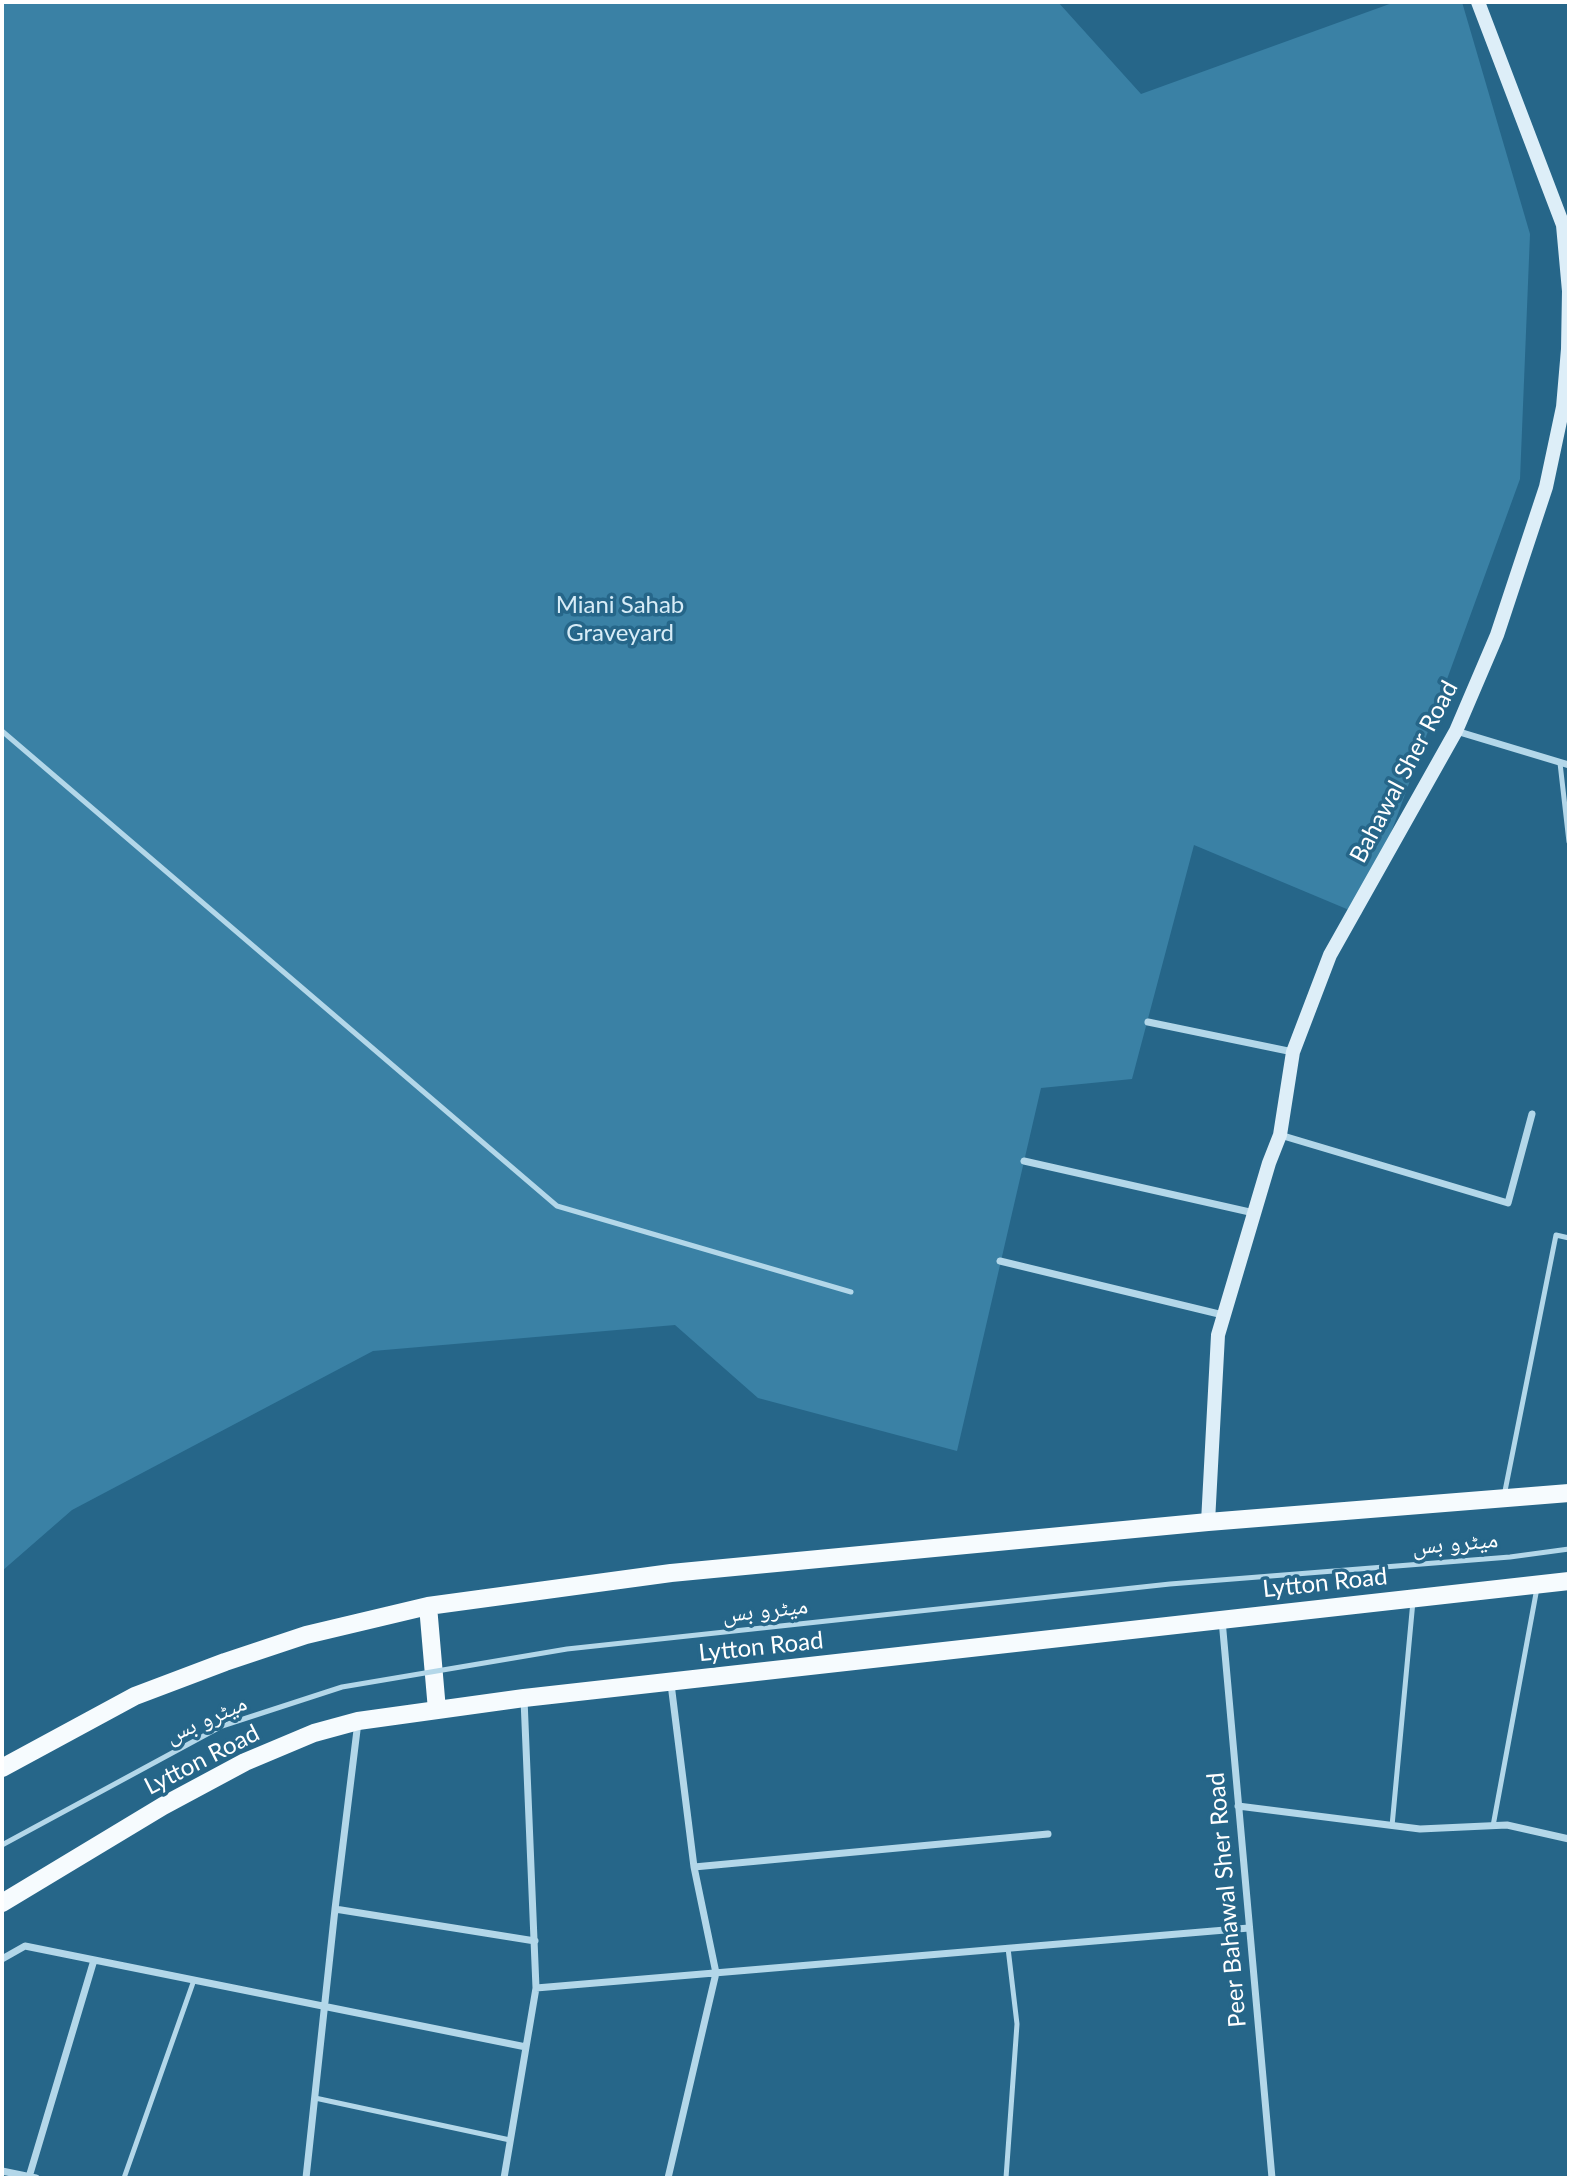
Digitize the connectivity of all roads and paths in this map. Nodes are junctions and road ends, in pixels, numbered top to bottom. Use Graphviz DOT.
graph roads {
  1 [pos="1478,2"];
  2 [pos="1566,225"];
  3 [pos="1569,349"];
  4 [pos="2,731"];
  5 [pos="1456,732"];
  6 [pos="1560,763"];
  7 [pos="1569,765"];
  8 [pos="1569,842"];
  9 [pos="1147,1022"];
  10 [pos="1293,1052"];
  11 [pos="1532,1114"];
  12 [pos="1280,1135"];
  13 [pos="1024,1161"];
  14 [pos="1255,1213"];
  15 [pos="1569,1238"];
  16 [pos="1000,1261"];
  17 [pos="850,1292"];
  18 [pos="1224,1315"];
  19 [pos="1569,1493"];
  20 [pos="1504,1499"];
  21 [pos="1208,1522"];
  22 [pos="1569,1549"];
  23 [pos="1569,1581"];
  24 [pos="1538,1585"];
  25 [pos="1414,1598"];
  26 [pos="428,1606"];
  27 [pos="1222,1619"];
  28 [pos="671,1681"];
  29 [pos="524,1698"];
  30 [pos="437,1710"];
  31 [pos="358,1721"];
  32 [pos="2,1768"];
  33 [pos="1238,1806"];
  34 [pos="1392,1826"];
  35 [pos="1493,1826"];
  36 [pos="1048,1835"];
  37 [pos="1569,1839"];
  38 [pos="2,1845"];
  39 [pos="694,1867"];
  40 [pos="2,1903"];
  41 [pos="335,1909"];
  42 [pos="1249,1928"];
  43 [pos="535,1941"];
  44 [pos="1008,1948"];
  45 [pos="2,1959"];
  46 [pos="94,1960"];
  47 [pos="716,1973"];
  48 [pos="194,1980"];
  49 [pos="536,1988"];
  50 [pos="325,2006"];
  51 [pos="526,2048"];
  52 [pos="315,2098"];
  53 [pos="510,2140"];
  54 [pos="2,2171"];
  55 [pos="32,2178"];
  56 [pos="124,2178"];
  57 [pos="306,2178"];
  58 [pos="504,2178"];
  59 [pos="668,2178"];
  60 [pos="1006,2178"];
  61 [pos="1272,2178"];
  1 -- 2 [label="street, Bahawal Sher Road"];
  2 -- 3 [label="street, Bahawal Sher Road"];
  3 -- 5 [label="street, Bahawal Sher Road"];
  4 -- 17 [label="lane"];
  5 -- 6 [label="street"];
  5 -- 10 [label="street, Bahawal Sher Road"];
  6 -- 7 [label="street"];
  6 -- 8 [label="lane"];
  9 -- 10 [label="street"];
  10 -- 12 [label="street, Bahawal Sher Road"];
  11 -- 12 [label="street"];
  12 -- 14 [label="street, Bahawal Sher Road"];
  13 -- 14 [label="street"];
  14 -- 18 [label="street, Bahawal Sher Road"];
  15 -- 20 [label="lane"];
  16 -- 18 [label="street"];
  18 -- 21 [label="street, Bahawal Sher Road"];
  19 -- 20 [label="main road"];
  20 -- 21 [label="main road"];
  21 -- 26 [label="main road"];
  22 -- 38 [label="lane, میٹرو بس, bridge"];
  23 -- 24 [label="main road, Lytton Road"];
  24 -- 25 [label="main road, Lytton Road"];
  24 -- 35 [label="lane"];
  25 -- 27 [label="main road, Lytton Road"];
  25 -- 34 [label="lane"];
  26 -- 30 [label="main road"];
  26 -- 32 [label="main road"];
  27 -- 28 [label="main road, Lytton Road"];
  27 -- 33 [label="street, Peer Bahawal Sher Road"];
  28 -- 29 [label="main road, Lytton Road"];
  28 -- 39 [label="street"];
  29 -- 30 [label="main road, Lytton Road"];
  29 -- 43 [label="street"];
  30 -- 31 [label="main road, Lytton Road"];
  31 -- 40 [label="main road, Lytton Road"];
  31 -- 41 [label="street"];
  33 -- 34 [label="street"];
  33 -- 42 [label="street, Peer Bahawal Sher Road"];
  34 -- 35 [label="street"];
  35 -- 37 [label="street"];
  36 -- 39 [label="street"];
  39 -- 47 [label="street"];
  41 -- 43 [label="street"];
  41 -- 50 [label="street"];
  42 -- 44 [label="street"];
  42 -- 61 [label="street, Peer Bahawal Sher Road"];
  43 -- 49 [label="street"];
  44 -- 47 [label="street"];
  44 -- 60 [label="lane"];
  45 -- 46 [label="street"];
  46 -- 48 [label="street"];
  46 -- 55 [label="street"];
  47 -- 49 [label="street"];
  47 -- 59 [label="street"];
  48 -- 50 [label="street"];
  48 -- 56 [label="lane"];
  49 -- 51 [label="street"];
  50 -- 51 [label="street"];
  50 -- 52 [label="street"];
  51 -- 53 [label="street"];
  52 -- 53 [label="lane"];
  52 -- 57 [label="street"];
  53 -- 58 [label="street"];
  54 -- 55 [label="street"];
}
